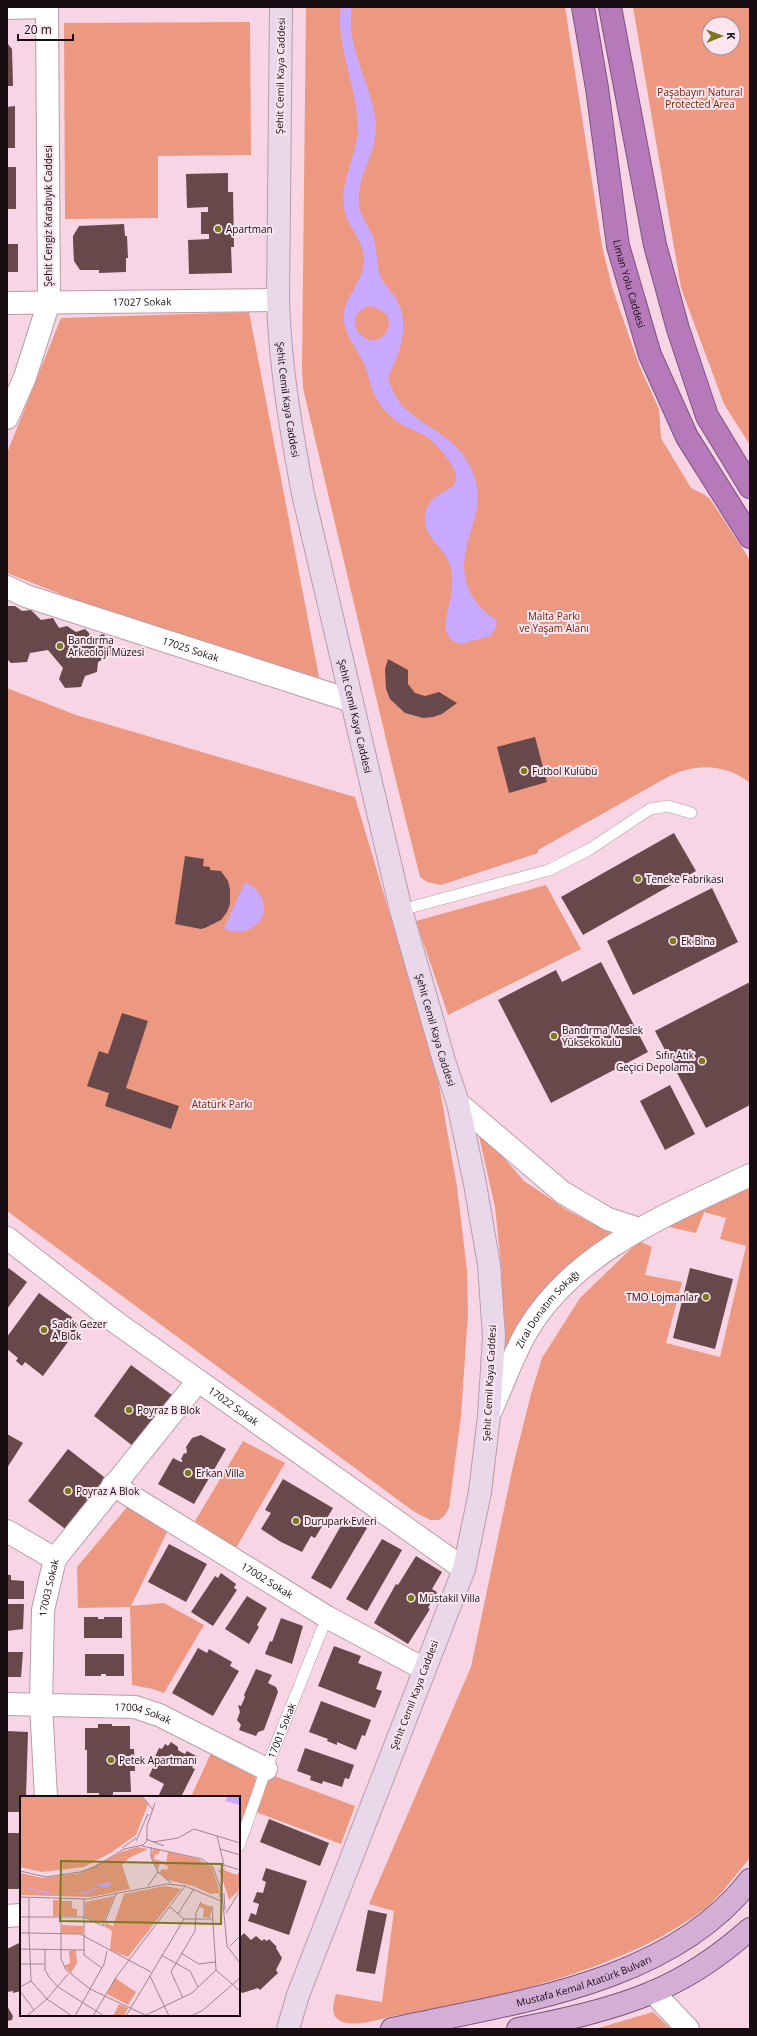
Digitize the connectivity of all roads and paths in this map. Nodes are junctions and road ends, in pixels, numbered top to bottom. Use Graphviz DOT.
graph roads {
  1 [pos="46,7"];
  2 [pos="281,7"];
  3 [pos="583,7"];
  4 [pos="610,7"];
  5 [pos="7,8"];
  6 [pos="278,300"];
  7 [pos="49,302"];
  8 [pos="7,303"];
  9 [pos="7,418"];
  10 [pos="750,487"];
  11 [pos="750,536"];
  12 [pos="7,587"];
  13 [pos="352,701"];
  14 [pos="691,813"];
  15 [pos="401,910"];
  16 [pos="458,1103"];
  17 [pos="750,1175"];
  18 [pos="639,1229"];
  19 [pos="7,1238"];
  20 [pos="198,1381"];
  21 [pos="489,1416"];
  22 [pos="113,1485"];
  23 [pos="7,1531"];
  24 [pos="55,1559"];
  25 [pos="464,1569"];
  26 [pos="327,1617"];
  27 [pos="424,1669"];
  28 [pos="7,1704"];
  29 [pos="41,1704"];
  30 [pos="266,1769"];
  31 [pos="46,1796"];
  32 [pos="240,1843"];
  33 [pos="750,1880"];
  34 [pos="20,1915"];
  35 [pos="7,1916"];
  36 [pos="750,1929"];
  37 [pos="653,1992"];
  38 [pos="288,2029"];
  39 [pos="392,2029"];
  40 [pos="518,2029"];
  41 [pos="688,2029"];
  1 -- 5 [label="street"];
  1 -- 7 [label="street, Şehit Cengiz Karabıyık Caddesi"];
  2 -- 6 [label="street, Şehit Cemil Kaya Caddesi"];
  3 -- 11 [label="highway, Liman Yolu Caddesi"];
  4 -- 10 [label="highway"];
  6 -- 7 [label="street, 17027 Sokak"];
  6 -- 13 [label="street, Şehit Cemil Kaya Caddesi"];
  7 -- 8 [label="street, 17027 Sokak"];
  7 -- 9 [label="street, Şehit Cengiz Karabıyık Caddesi"];
  12 -- 13 [label="street, 17025 Sokak"];
  13 -- 15 [label="street, Şehit Cemil Kaya Caddesi"];
  14 -- 15 [label="lane"];
  15 -- 16 [label="street, Şehit Cemil Kaya Caddesi"];
  16 -- 18 [label="street"];
  16 -- 21 [label="street, Şehit Cemil Kaya Caddesi"];
  17 -- 18 [label="street, Zirai Donatım Sokağı"];
  18 -- 21 [label="street, Zirai Donatım Sokağı"];
  19 -- 20 [label="street, 17022 Sokak"];
  20 -- 22 [label="street, 17003 Sokak"];
  20 -- 25 [label="street, 17022 Sokak"];
  21 -- 25 [label="street, Şehit Cemil Kaya Caddesi"];
  22 -- 24 [label="street, 17003 Sokak"];
  22 -- 26 [label="street, 17002 Sokak"];
  23 -- 24 [label="street"];
  24 -- 29 [label="street, 17003 Sokak"];
  25 -- 27 [label="street, Şehit Cemil Kaya Caddesi"];
  26 -- 27 [label="street, 17002 Sokak"];
  26 -- 30 [label="lane, 17001 Sokak"];
  27 -- 38 [label="street, Şehit Cemil Kaya Caddesi"];
  28 -- 29 [label="street, 17004 Sokak"];
  29 -- 30 [label="street, 17004 Sokak"];
  29 -- 31 [label="street, 17003 Sokak"];
  30 -- 32 [label="lane, 17001 Sokak"];
  33 -- 39 [label="main road, Mustafa Kemal Atatürk Bulvarı"];
  34 -- 35 [label="street"];
  36 -- 37 [label="main road"];
  37 -- 40 [label="main road"];
  37 -- 41 [label="street"];
}
